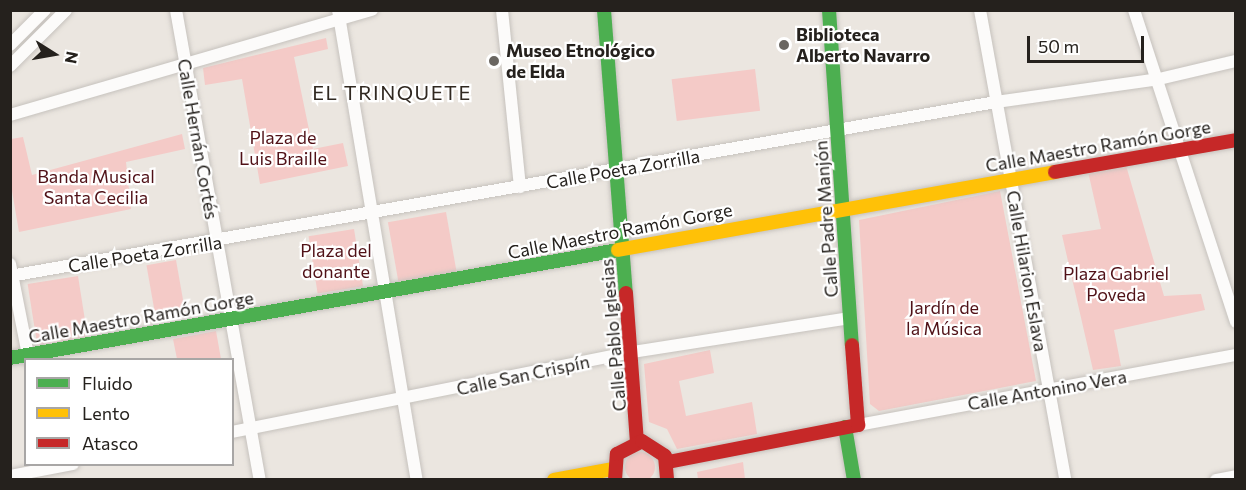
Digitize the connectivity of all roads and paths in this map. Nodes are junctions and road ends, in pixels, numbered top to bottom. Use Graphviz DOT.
graph roads {
  1 [pos="45,10"];
  2 [pos="66,10"];
  3 [pos="176,10"];
  4 [pos="372,10"];
  5 [pos="502,10"];
  6 [pos="604,10"];
  7 [pos="829,10"];
  8 [pos="980,10"];
  9 [pos="1134,10"];
  10 [pos="339,15"];
  11 [pos="10,45"];
  12 [pos="1236,61"];
  13 [pos="10,66"];
  14 [pos="185,66"];
  15 [pos="1159,79"];
  16 [pos="996,102"];
  17 [pos="10,115"];
  18 [pos="838,131"];
  19 [pos="1236,140"];
  20 [pos="1183,152"];
  21 [pos="617,169"];
  22 [pos="1010,178"];
  23 [pos="520,187"];
  24 [pos="844,209"];
  25 [pos="373,214"];
  26 [pos="216,242"];
  27 [pos="623,249"];
  28 [pos="11,272"];
  29 [pos="386,292"];
  30 [pos="850,318"];
  31 [pos="230,319"];
  32 [pos="1236,322"];
  33 [pos="633,352"];
  34 [pos="1236,355"];
  35 [pos="28,357"];
  36 [pos="10,358"];
  37 [pos="1048,390"];
  38 [pos="405,400"];
  39 [pos="851,426"];
  40 [pos="251,429"];
  41 [pos="234,432"];
  42 [pos="637,442"];
  43 [pos="668,462"];
  44 [pos="69,466"];
  45 [pos="50,471"];
  46 [pos="614,474"];
  47 [pos="10,476"];
  48 [pos="1236,476"];
  49 [pos="260,480"];
  50 [pos="417,480"];
  51 [pos="554,480"];
  52 [pos="667,480"];
  53 [pos="854,480"];
  54 [pos="1065,480"];
  55 [pos="1216,480"];
  1 -- 11 [label="street"];
  2 -- 13 [label="street"];
  3 -- 14 [label="street, Calle Hernán Cortés"];
  4 -- 10 [label="street"];
  5 -- 23 [label="street"];
  6 -- 21 [label="street, Calle Pablo Iglesias"];
  7 -- 18 [label="street, Calle Padre Manjón"];
  8 -- 16 [label="street, Calle Hilarion Eslava"];
  9 -- 15 [label="street"];
  10 -- 14 [label="street"];
  10 -- 25 [label="street"];
  12 -- 15 [label="street, Calle Poeta Zorrilla"];
  14 -- 17 [label="street"];
  14 -- 26 [label="street, Calle Hernán Cortés"];
  15 -- 16 [label="street, Calle Poeta Zorrilla"];
  15 -- 20 [label="street"];
  16 -- 18 [label="street, Calle Poeta Zorrilla"];
  16 -- 22 [label="street, Calle Hilarion Eslava"];
  18 -- 21 [label="street, Calle Poeta Zorrilla"];
  18 -- 24 [label="street, Calle Padre Manjón"];
  19 -- 20 [label="street, Calle Maestro Ramón Gorge"];
  20 -- 22 [label="street, Calle Maestro Ramón Gorge"];
  20 -- 32 [label="street"];
  21 -- 23 [label="street, Calle Poeta Zorrilla"];
  21 -- 27 [label="street, Calle Pablo Iglesias"];
  22 -- 24 [label="street, Calle Maestro Ramón Gorge"];
  22 -- 37 [label="street, Calle Hilarion Eslava"];
  23 -- 25 [label="street, Calle Poeta Zorrilla"];
  24 -- 27 [label="street, Calle Maestro Ramón Gorge"];
  24 -- 30 [label="street, Calle Padre Manjón"];
  25 -- 26 [label="street, Calle Poeta Zorrilla"];
  25 -- 29 [label="street"];
  26 -- 28 [label="street, Calle Poeta Zorrilla"];
  26 -- 31 [label="street, Calle Hernán Cortés"];
  27 -- 29 [label="street, Calle Maestro Ramón Gorge"];
  27 -- 33 [label="street, Calle Pablo Iglesias"];
  28 -- 35 [label="street"];
  29 -- 31 [label="street, Calle Maestro Ramón Gorge"];
  29 -- 38 [label="street"];
  30 -- 33 [label="street, Calle San Crispín"];
  30 -- 39 [label="street, Calle Padre Manjón"];
  31 -- 35 [label="street, Calle Maestro Ramón Gorge"];
  31 -- 40 [label="street, Calle Hernán Cortés"];
  33 -- 38 [label="street, Calle San Crispín"];
  33 -- 42 [label="street, Calle Pablo Iglesias"];
  34 -- 37 [label="street, Calle Antonino Vera"];
  35 -- 36 [label="street, Calle Maestro Ramón Gorge"];
  37 -- 39 [label="street, Calle Antonino Vera"];
  37 -- 54 [label="street, Calle Hilarion Eslava"];
  38 -- 40 [label="street, Calle San Crispín"];
  38 -- 50 [label="street"];
  39 -- 43 [label="street"];
  39 -- 53 [label="street, Calle Padre Manjón"];
  40 -- 41 [label="street, Calle San Crispín"];
  40 -- 49 [label="street, Calle Hernán Cortés"];
  42 -- 43 [label="street"];
  42 -- 46 [label="street"];
  43 -- 52 [label="street"];
  44 -- 45 [label="street"];
  45 -- 47 [label="street"];
  46 -- 51 [label="street"];
  48 -- 55 [label="street"];
}
